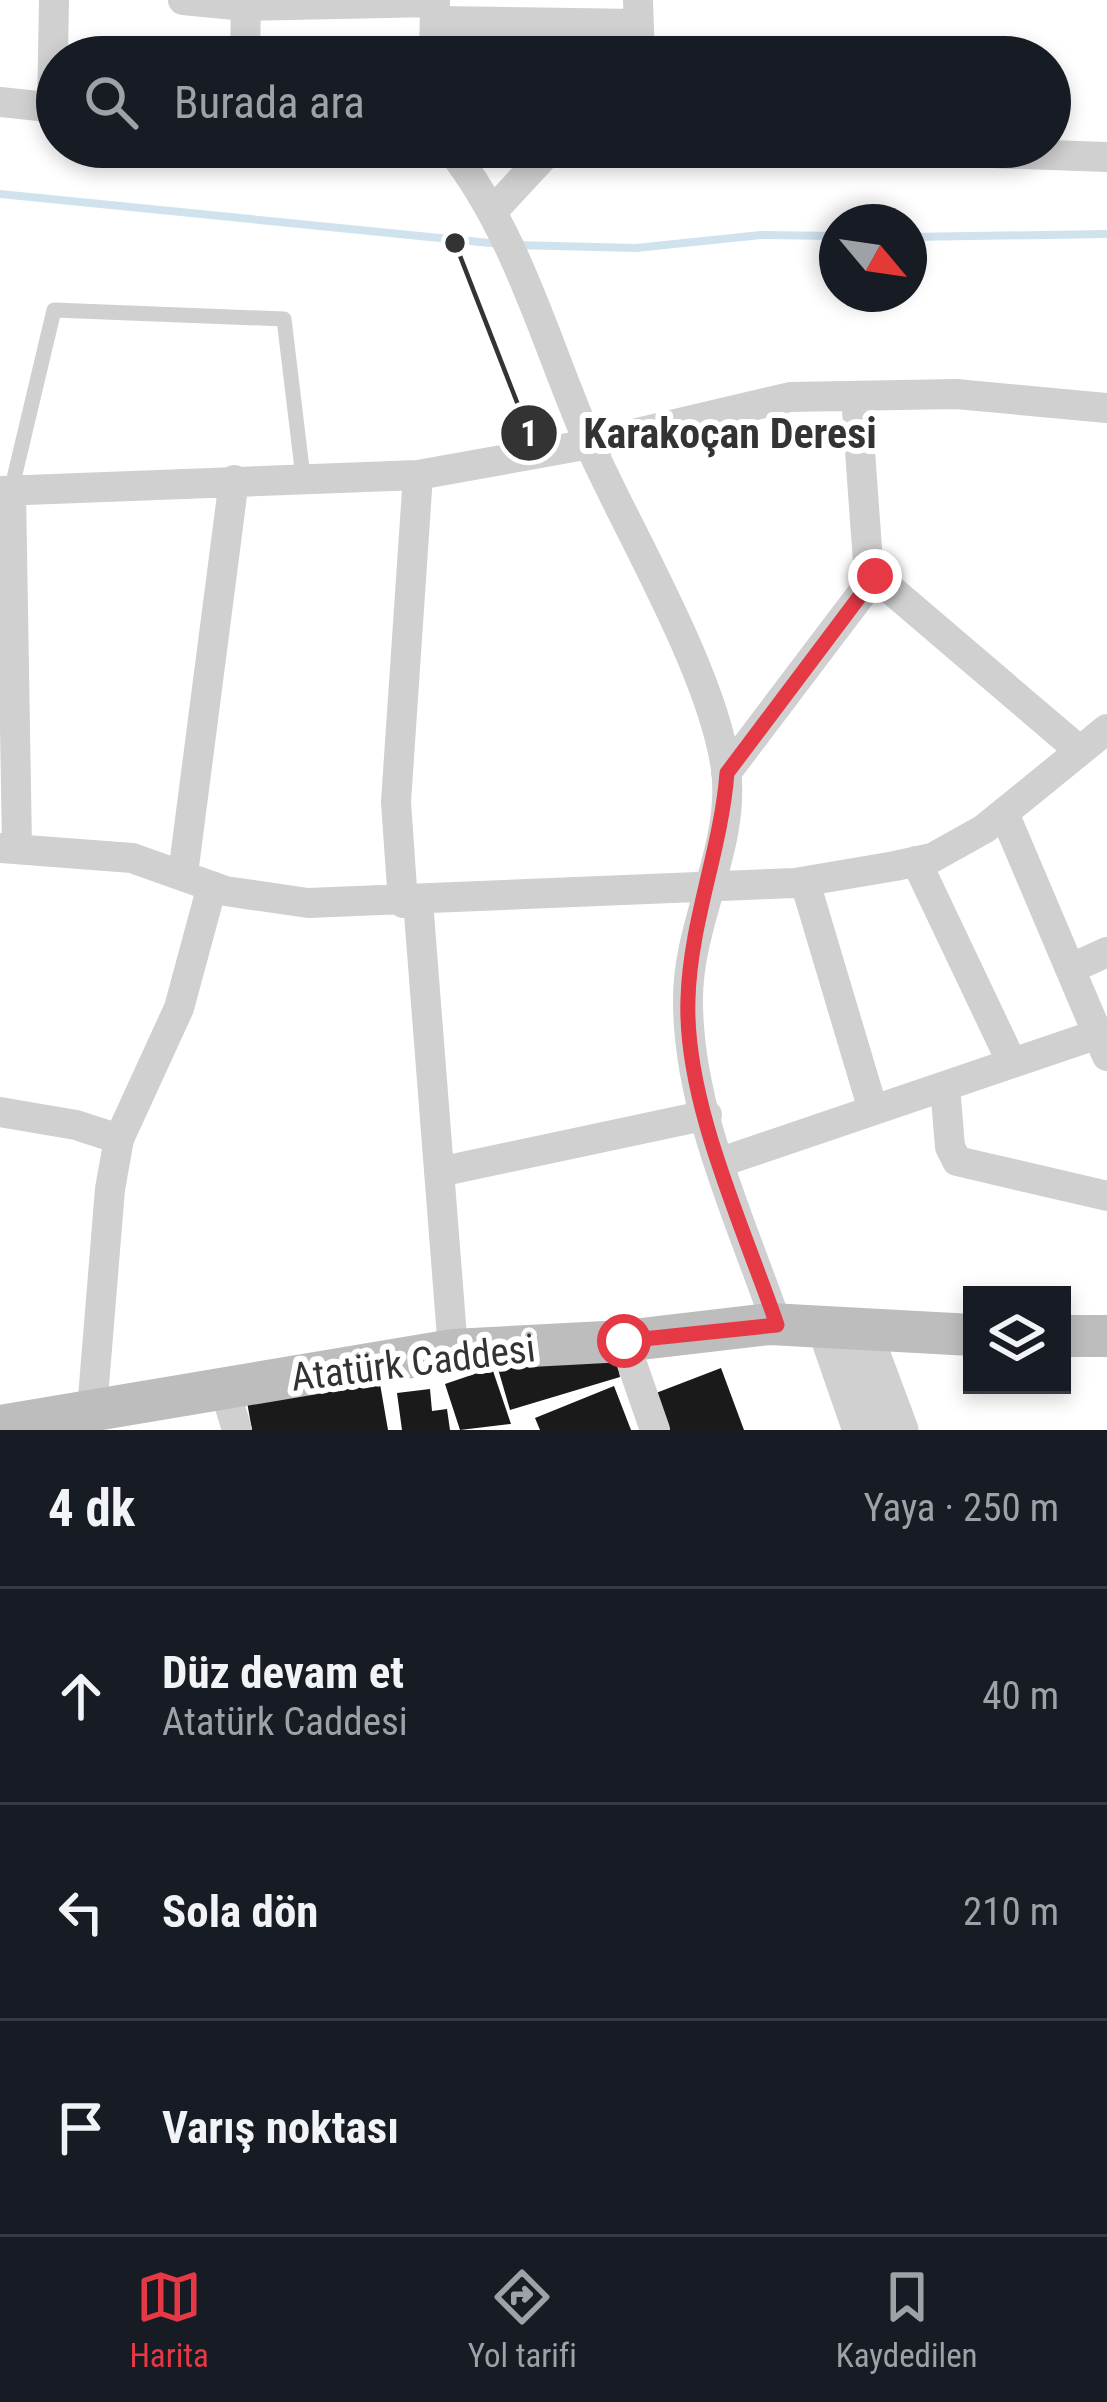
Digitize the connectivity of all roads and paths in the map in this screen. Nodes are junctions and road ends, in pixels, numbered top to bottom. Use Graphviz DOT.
graph roads {
  1 [pos="54,0"];
  2 [pos="184,0"];
  3 [pos="246,3"];
  4 [pos="435,8"];
  5 [pos="638,12"];
  6 [pos="54,36"];
  7 [pos="245,36"];
  8 [pos="0,102"];
  9 [pos="36,106"];
  10 [pos="1071,156"];
  11 [pos="1107,157"];
  12 [pos="463,168"];
  13 [pos="533,168"];
  14 [pos="493,211"];
  15 [pos="856,396"];
  16 [pos="1107,408"];
  17 [pos="590,444"];
  18 [pos="418,475"];
  19 [pos="303,477"];
  20 [pos="234,480"];
  21 [pos="6,491"];
  22 [pos="875,576"];
  23 [pos="6,600"];
  24 [pos="1107,729"];
  25 [pos="1080,751"];
  26 [pos="727,773"];
  27 [pos="1004,813"];
  28 [pos="9,847"];
  29 [pos="916,861"];
  30 [pos="183,874"];
  31 [pos="805,882"];
  32 [pos="709,885"];
  33 [pos="212,886"];
  34 [pos="411,902"];
  35 [pos="1107,952"];
  36 [pos="1070,969"];
  37 [pos="1102,1045"];
  38 [pos="1012,1063"];
  39 [pos="945,1086"];
  40 [pos="873,1110"];
  41 [pos="0,1112"];
  42 [pos="707,1115"];
  43 [pos="119,1139"];
  44 [pos="721,1162"];
  45 [pos="439,1172"];
  46 [pos="1107,1196"];
  47 [pos="777,1325"];
  48 [pos="844,1330"];
  49 [pos="963,1335"];
  50 [pos="1071,1336"];
  51 [pos="1107,1336"];
  52 [pos="624,1341"];
  53 [pos="453,1350"];
  54 [pos="224,1387"];
  55 [pos="92,1410"];
  56 [pos="0,1426"];
  57 [pos="237,1430"];
  58 [pos="655,1430"];
  59 [pos="862,1430"];
  60 [pos="899,1430"];
  1 -- 6 [label="street"];
  2 -- 3 [label="street"];
  3 -- 4 [label="street"];
  3 -- 7 [label="street"];
  4 -- 5 [label="street"];
  8 -- 9 [label="street"];
  10 -- 11 [label="street"];
  12 -- 14 [label="street"];
  13 -- 14 [label="street"];
  14 -- 17 [label="street"];
  15 -- 16 [label="street"];
  15 -- 17 [label="street"];
  15 -- 22 [label="street"];
  17 -- 18 [label="street"];
  17 -- 26 [label="street"];
  18 -- 19 [label="street"];
  18 -- 34 [label="street"];
  19 -- 20 [label="street"];
  19 -- 21 [label="lane"];
  20 -- 21 [label="street"];
  20 -- 30 [label="street"];
  21 -- 23 [label="street"];
  22 -- 25 [label="street"];
  22 -- 26 [label="street"];
  23 -- 28 [label="street"];
  24 -- 25 [label="street"];
  25 -- 27 [label="street"];
  26 -- 32 [label="street"];
  27 -- 29 [label="street"];
  27 -- 36 [label="street"];
  28 -- 30 [label="street"];
  29 -- 31 [label="street"];
  29 -- 38 [label="street"];
  30 -- 33 [label="street"];
  31 -- 32 [label="street"];
  31 -- 40 [label="street"];
  32 -- 34 [label="street"];
  32 -- 42 [label="street"];
  33 -- 34 [label="street"];
  33 -- 43 [label="street"];
  34 -- 45 [label="street"];
  35 -- 36 [label="street"];
  36 -- 37 [label="street"];
  37 -- 38 [label="street"];
  38 -- 39 [label="street"];
  39 -- 40 [label="street"];
  39 -- 46 [label="street"];
  40 -- 44 [label="street"];
  41 -- 43 [label="street"];
  42 -- 44 [label="street"];
  42 -- 45 [label="street"];
  43 -- 55 [label="street"];
  44 -- 47 [label="street"];
  45 -- 53 [label="street"];
  47 -- 48 [label="main road, Atatürk Caddesi"];
  47 -- 52 [label="main road, Atatürk Caddesi"];
  48 -- 49 [label="main road, Atatürk Caddesi"];
  48 -- 59 [label="street"];
  48 -- 60 [label="street"];
  50 -- 51 [label="main road"];
  52 -- 53 [label="main road, Atatürk Caddesi"];
  52 -- 58 [label="street"];
  53 -- 54 [label="main road, Atatürk Caddesi"];
  54 -- 55 [label="main road, Atatürk Caddesi"];
  54 -- 57 [label="street"];
  55 -- 56 [label="main road, Atatürk Caddesi"];
}
